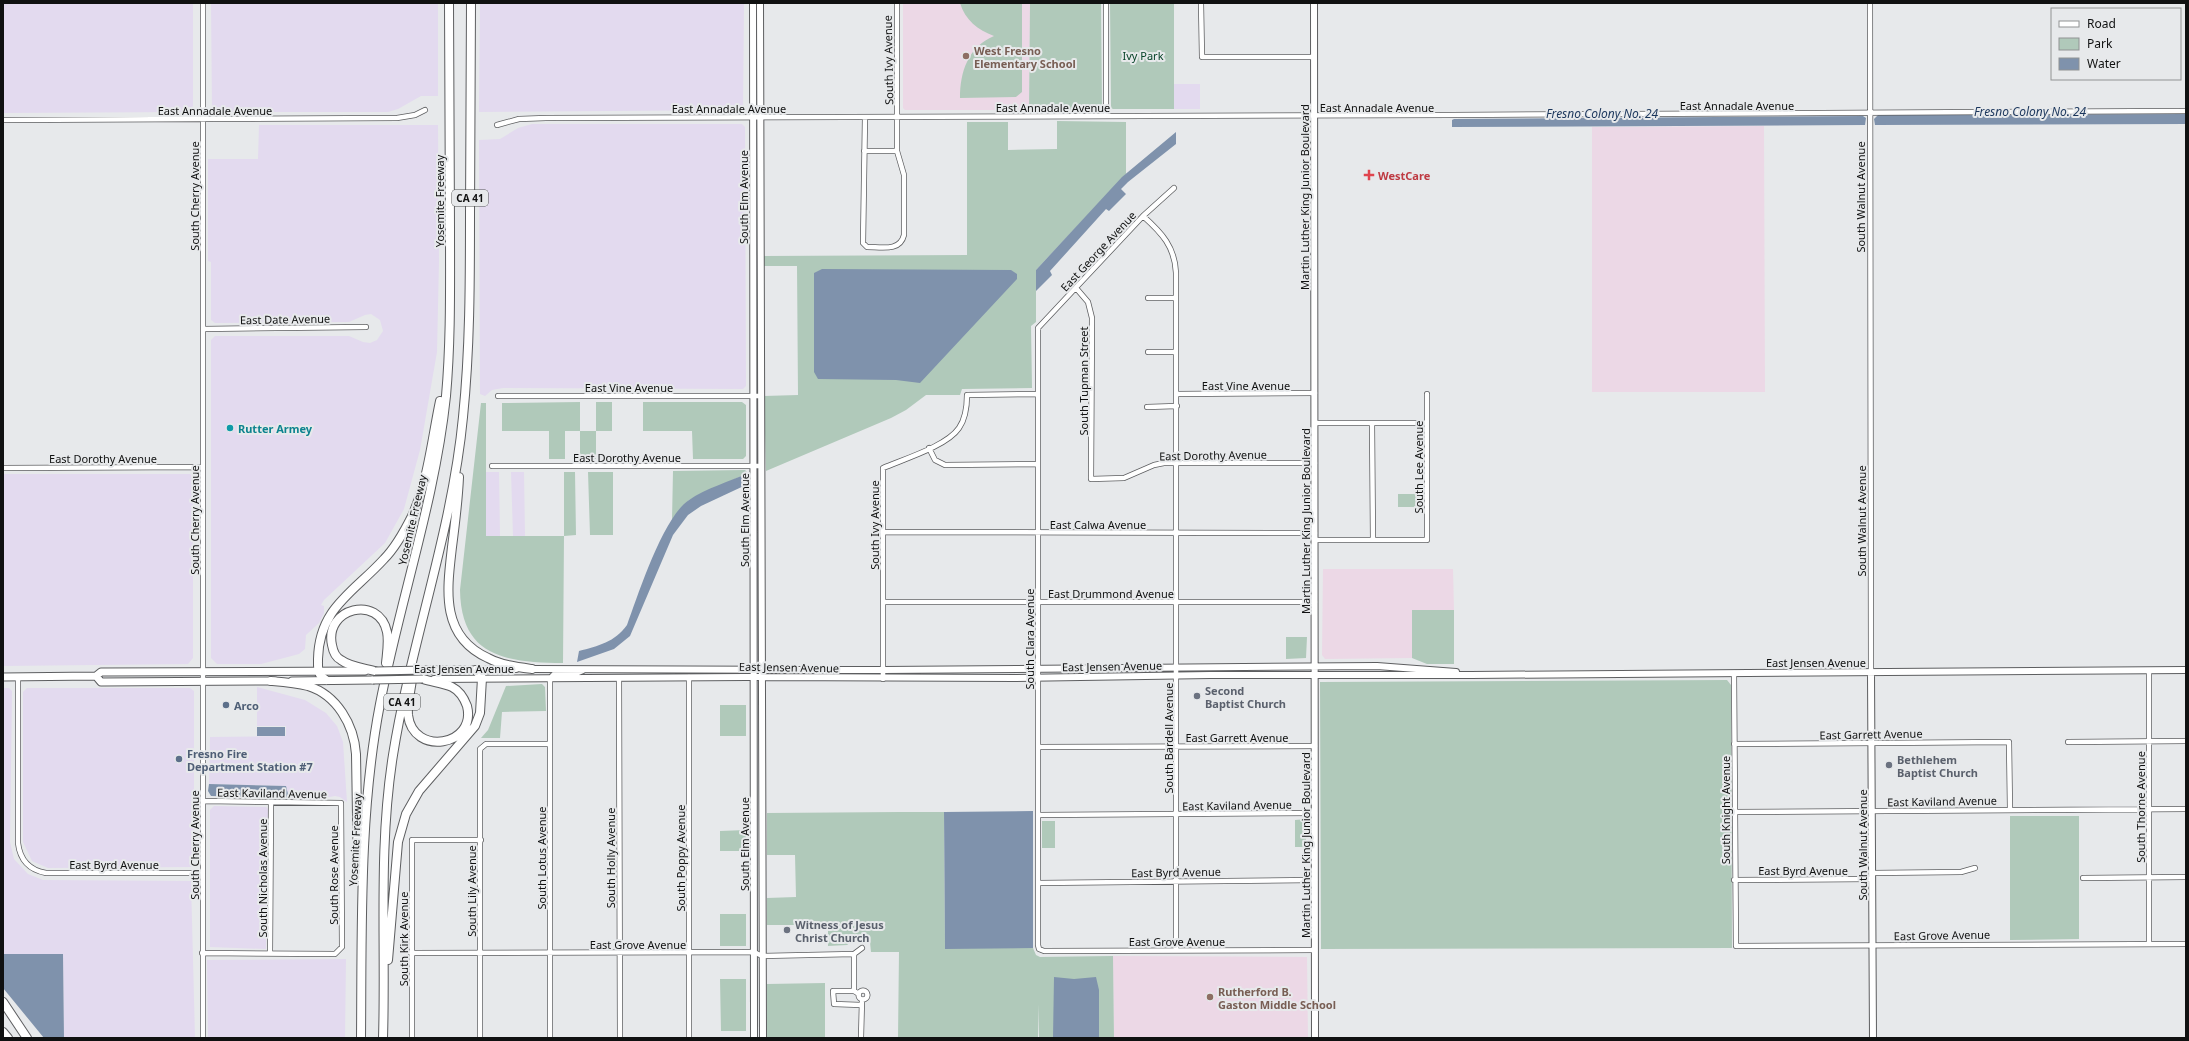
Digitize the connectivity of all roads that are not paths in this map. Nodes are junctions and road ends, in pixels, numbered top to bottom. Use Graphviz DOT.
graph roads {
  1 [pos="203,3"];
  2 [pos="450,3"];
  3 [pos="471,3"];
  4 [pos="753,3"];
  5 [pos="760,3"];
  6 [pos="897,3"];
  7 [pos="1106,3"];
  8 [pos="1202,3"];
  9 [pos="1314,3"];
  10 [pos="1870,3"];
  11 [pos="1314,57"];
  12 [pos="425,110"];
  13 [pos="2186,111"];
  14 [pos="1870,113"];
  15 [pos="1106,116"];
  16 [pos="1314,116"];
  17 [pos="752,117"];
  18 [pos="760,117"];
  19 [pos="865,117"];
  20 [pos="898,117"];
  21 [pos="203,119"];
  22 [pos="3,120"];
  23 [pos="497,125"];
  24 [pos="864,151"];
  25 [pos="898,151"];
  26 [pos="1174,188"];
  27 [pos="1143,216"];
  28 [pos="1076,288"];
  29 [pos="1148,298"];
  30 [pos="1176,298"];
  31 [pos="366,328"];
  32 [pos="1038,328"];
  33 [pos="203,329"];
  34 [pos="1148,352"];
  35 [pos="1176,352"];
  36 [pos="448,367"];
  37 [pos="1315,393"];
  38 [pos="1038,394"];
  39 [pos="1177,394"];
  40 [pos="1427,394"];
  41 [pos="498,396"];
  42 [pos="752,396"];
  43 [pos="760,396"];
  44 [pos="1177,406"];
  45 [pos="1147,407"];
  46 [pos="1315,423"];
  47 [pos="1372,423"];
  48 [pos="1427,423"];
  49 [pos="461,438"];
  50 [pos="929,448"];
  51 [pos="1177,463"];
  52 [pos="1315,463"];
  53 [pos="1037,464"];
  54 [pos="492,466"];
  55 [pos="754,466"];
  56 [pos="761,466"];
  57 [pos="203,467"];
  58 [pos="3,468"];
  59 [pos="1091,479"];
  60 [pos="882,532"];
  61 [pos="1177,533"];
  62 [pos="1038,534"];
  63 [pos="1315,536"];
  64 [pos="1372,540"];
  65 [pos="1427,540"];
  66 [pos="1038,601"];
  67 [pos="884,602"];
  68 [pos="1177,602"];
  69 [pos="1315,602"];
  70 [pos="417,638"];
  71 [pos="1315,666"];
  72 [pos="1177,667"];
  73 [pos="532,669"];
  74 [pos="584,669"];
  75 [pos="652,669"];
  76 [pos="753,669"];
  77 [pos="762,669"];
  78 [pos="1037,669"];
  79 [pos="476,670"];
  80 [pos="884,670"];
  81 [pos="2186,670"];
  82 [pos="203,671"];
  83 [pos="318,671"];
  84 [pos="376,671"];
  85 [pos="2150,671"];
  86 [pos="1734,673"];
  87 [pos="1871,673"];
  88 [pos="1483,674"];
  89 [pos="1315,675"];
  90 [pos="96,676"];
  91 [pos="1177,676"];
  92 [pos="3,677"];
  93 [pos="18,677"];
  94 [pos="753,677"];
  95 [pos="762,677"];
  96 [pos="482,678"];
  97 [pos="619,678"];
  98 [pos="689,678"];
  99 [pos="1037,678"];
  100 [pos="423,679"];
  101 [pos="550,679"];
  102 [pos="884,679"];
  103 [pos="326,680"];
  104 [pos="203,681"];
  105 [pos="271,681"];
  106 [pos="384,689"];
  107 [pos="2150,741"];
  108 [pos="2186,741"];
  109 [pos="1871,742"];
  110 [pos="2068,742"];
  111 [pos="550,744"];
  112 [pos="1734,744"];
  113 [pos="1177,746"];
  114 [pos="1315,746"];
  115 [pos="1039,747"];
  116 [pos="203,801"];
  117 [pos="271,803"];
  118 [pos="342,803"];
  119 [pos="2010,809"];
  120 [pos="2149,809"];
  121 [pos="2186,809"];
  122 [pos="1872,811"];
  123 [pos="1734,812"];
  124 [pos="1315,813"];
  125 [pos="1177,814"];
  126 [pos="1038,815"];
  127 [pos="481,840"];
  128 [pos="1975,868"];
  129 [pos="203,873"];
  130 [pos="1872,876"];
  131 [pos="2149,877"];
  132 [pos="2186,877"];
  133 [pos="2083,878"];
  134 [pos="1315,880"];
  135 [pos="1734,880"];
  136 [pos="1177,881"];
  137 [pos="1038,883"];
  138 [pos="2149,944"];
  139 [pos="2186,944"];
  140 [pos="1873,945"];
  141 [pos="1736,946"];
  142 [pos="862,948"];
  143 [pos="1039,949"];
  144 [pos="1176,950"];
  145 [pos="1315,950"];
  146 [pos="754,952"];
  147 [pos="202,953"];
  148 [pos="270,953"];
  149 [pos="411,953"];
  150 [pos="480,953"];
  151 [pos="550,953"];
  152 [pos="619,953"];
  153 [pos="689,953"];
  154 [pos="854,954"];
  155 [pos="762,956"];
  156 [pos="361,984"];
  157 [pos="854,991"];
  158 [pos="859,994"];
  159 [pos="3,1002"];
  160 [pos="861,1002"];
  161 [pos="3,1007"];
  162 [pos="384,1017"];
  163 [pos="3,1032"];
  164 [pos="8,1038"];
  165 [pos="28,1038"];
  166 [pos="203,1038"];
  167 [pos="361,1038"];
  168 [pos="383,1038"];
  169 [pos="412,1038"];
  170 [pos="480,1038"];
  171 [pos="550,1038"];
  172 [pos="620,1038"];
  173 [pos="689,1038"];
  174 [pos="754,1038"];
  175 [pos="763,1038"];
  176 [pos="861,1038"];
  177 [pos="1315,1038"];
  178 [pos="1873,1038"];
  1 -- 21 [label="street, South Cherry Avenue"];
  2 -- 36 [label="highway, Yosemite Freeway / CA 41"];
  3 -- 49 [label="highway, CA 41"];
  4 -- 17 [label="main road, South Elm Avenue"];
  5 -- 18 [label="main road, South Elm Avenue"];
  6 -- 20 [label="street, South Ivy Avenue"];
  7 -- 15 [label="street"];
  8 -- 11 [label="street"];
  9 -- 11 [label="main road, Martin Luther King Junior Boulevard"];
  10 -- 14 [label="street, South Walnut Avenue"];
  11 -- 16 [label="main road, Martin Luther King Junior Boulevard"];
  12 -- 21 [label="street, East Annadale Avenue"];
  13 -- 14 [label="street, East Annadale Avenue"];
  14 -- 16 [label="street, East Annadale Avenue"];
  14 -- 87 [label="street, South Walnut Avenue"];
  15 -- 16 [label="street, East Annadale Avenue"];
  15 -- 20 [label="street, East Annadale Avenue"];
  16 -- 37 [label="main road, Martin Luther King Junior Boulevard"];
  17 -- 18 [label="street, East Annadale Avenue"];
  17 -- 23 [label="street, East Annadale Avenue"];
  17 -- 42 [label="main road, South Elm Avenue"];
  18 -- 19 [label="street, East Annadale Avenue"];
  18 -- 43 [label="main road, South Elm Avenue"];
  19 -- 20 [label="street, East Annadale Avenue"];
  19 -- 24 [label="street"];
  20 -- 25 [label="street, South Ivy Avenue"];
  21 -- 22 [label="street, East Annadale Avenue"];
  21 -- 33 [label="street, South Cherry Avenue"];
  24 -- 25 [label="street"];
  24 -- 25 [label="street, South Ivy Avenue"];
  26 -- 27 [label="street, East George Avenue"];
  27 -- 28 [label="street, East George Avenue"];
  27 -- 30 [label="street, South Bardell Avenue"];
  28 -- 32 [label="street, East George Avenue"];
  28 -- 59 [label="street, South Tupman Street"];
  29 -- 30 [label="street"];
  30 -- 35 [label="street, South Bardell Avenue"];
  31 -- 33 [label="street, East Date Avenue"];
  32 -- 38 [label="street, South Clara Avenue"];
  33 -- 57 [label="street, South Cherry Avenue"];
  34 -- 35 [label="street"];
  35 -- 39 [label="street, South Bardell Avenue"];
  36 -- 83 [label="highway"];
  36 -- 106 [label="highway, Yosemite Freeway / CA 41"];
  37 -- 39 [label="street, East Vine Avenue"];
  37 -- 46 [label="main road, Martin Luther King Junior Boulevard"];
  38 -- 50 [label="street, South Ivy Avenue"];
  38 -- 53 [label="street, South Clara Avenue"];
  39 -- 44 [label="street, South Bardell Avenue"];
  40 -- 48 [label="street, South Lee Avenue"];
  41 -- 42 [label="street, East Vine Avenue"];
  42 -- 43 [label="street, East Vine Avenue"];
  42 -- 55 [label="main road, South Elm Avenue"];
  43 -- 56 [label="main road, South Elm Avenue"];
  44 -- 45 [label="street"];
  44 -- 51 [label="street, South Bardell Avenue"];
  46 -- 47 [label="street"];
  46 -- 52 [label="main road, Martin Luther King Junior Boulevard"];
  47 -- 48 [label="street"];
  47 -- 64 [label="street"];
  48 -- 65 [label="street, South Lee Avenue"];
  49 -- 70 [label="highway, CA 41"];
  49 -- 73 [label="highway"];
  50 -- 53 [label="street"];
  50 -- 60 [label="street, South Ivy Avenue"];
  51 -- 52 [label="street, East Dorothy Avenue"];
  51 -- 59 [label="street, East Dorothy Avenue"];
  51 -- 61 [label="street, South Bardell Avenue"];
  52 -- 63 [label="main road, Martin Luther King Junior Boulevard"];
  53 -- 62 [label="street, South Clara Avenue"];
  54 -- 55 [label="street, East Dorothy Avenue"];
  55 -- 56 [label="street, East Dorothy Avenue"];
  55 -- 76 [label="main road, South Elm Avenue"];
  56 -- 77 [label="main road, South Elm Avenue"];
  57 -- 58 [label="street, East Dorothy Avenue"];
  57 -- 82 [label="street, South Cherry Avenue"];
  60 -- 62 [label="street, East Calwa Avenue"];
  60 -- 67 [label="street, South Ivy Avenue"];
  61 -- 62 [label="street, East Calwa Avenue"];
  61 -- 63 [label="street, East Calwa Avenue"];
  61 -- 68 [label="street, South Bardell Avenue"];
  62 -- 66 [label="street, South Clara Avenue"];
  63 -- 64 [label="street, East Calwa Avenue"];
  63 -- 69 [label="main road, Martin Luther King Junior Boulevard"];
  64 -- 65 [label="street, East Calwa Avenue"];
  66 -- 67 [label="street, East Drummond Avenue"];
  66 -- 68 [label="street, East Drummond Avenue"];
  66 -- 78 [label="street, South Clara Avenue"];
  67 -- 80 [label="street, South Ivy Avenue"];
  68 -- 69 [label="street, East Drummond Avenue"];
  68 -- 72 [label="street, South Bardell Avenue"];
  69 -- 71 [label="main road, Martin Luther King Junior Boulevard"];
  70 -- 100 [label="highway"];
  70 -- 162 [label="highway, CA 41"];
  71 -- 72 [label="main road, East Jensen Avenue"];
  71 -- 88 [label="main road, East Jensen Avenue"];
  71 -- 89 [label="main road, Martin Luther King Junior Boulevard"];
  72 -- 78 [label="main road, East Jensen Avenue"];
  72 -- 91 [label="street, South Bardell Avenue"];
  73 -- 74 [label="main road, East Jensen Avenue"];
  73 -- 79 [label="main road, East Jensen Avenue"];
  74 -- 75 [label="main road, East Jensen Avenue"];
  74 -- 101 [label="main road"];
  75 -- 76 [label="main road, East Jensen Avenue"];
  75 -- 97 [label="main road"];
  76 -- 77 [label="main road, East Jensen Avenue"];
  76 -- 94 [label="main road, South Elm Avenue"];
  77 -- 80 [label="main road, East Jensen Avenue"];
  77 -- 95 [label="main road, South Elm Avenue"];
  78 -- 80 [label="main road, East Jensen Avenue"];
  78 -- 99 [label="street, South Clara Avenue"];
  79 -- 84 [label="main road, East Jensen Avenue, bridge"];
  79 -- 96 [label="highway"];
  80 -- 102 [label="street, South Ivy Avenue"];
  81 -- 85 [label="main road, East Jensen Avenue"];
  82 -- 83 [label="main road, East Jensen Avenue"];
  82 -- 90 [label="main road, East Jensen Avenue"];
  82 -- 104 [label="street, South Cherry Avenue"];
  83 -- 84 [label="main road, East Jensen Avenue"];
  83 -- 103 [label="highway"];
  84 -- 106 [label="highway"];
  85 -- 87 [label="main road, East Jensen Avenue"];
  85 -- 107 [label="street, South Thorne Avenue"];
  86 -- 87 [label="main road, East Jensen Avenue"];
  86 -- 88 [label="main road, East Jensen Avenue"];
  86 -- 112 [label="street, South Knight Avenue"];
  87 -- 109 [label="main road, South Walnut Avenue"];
  88 -- 89 [label="main road, East Jensen Avenue"];
  89 -- 91 [label="main road, East Jensen Avenue"];
  89 -- 114 [label="main road, Martin Luther King Junior Boulevard"];
  90 -- 93 [label="main road, East Jensen Avenue"];
  90 -- 104 [label="main road, East Jensen Avenue"];
  91 -- 99 [label="main road, East Jensen Avenue"];
  91 -- 113 [label="street, South Bardell Avenue"];
  92 -- 93 [label="main road, East Jensen Avenue"];
  93 -- 129 [label="street, East Byrd Avenue"];
  94 -- 95 [label="main road, East Jensen Avenue"];
  94 -- 98 [label="main road, East Jensen Avenue"];
  94 -- 146 [label="main road, South Elm Avenue"];
  95 -- 102 [label="main road, East Jensen Avenue"];
  95 -- 155 [label="main road, South Elm Avenue"];
  96 -- 100 [label="main road, East Jensen Avenue"];
  96 -- 101 [label="main road, East Jensen Avenue"];
  96 -- 162 [label="highway"];
  97 -- 98 [label="main road, East Jensen Avenue"];
  97 -- 101 [label="main road, East Jensen Avenue"];
  97 -- 152 [label="street, South Holly Avenue"];
  98 -- 153 [label="street, South Poppy Avenue"];
  99 -- 102 [label="main road, East Jensen Avenue"];
  99 -- 115 [label="street, South Clara Avenue"];
  100 -- 103 [label="main road, East Jensen Avenue, bridge"];
  101 -- 111 [label="street, South Lotus Avenue"];
  103 -- 105 [label="main road, East Jensen Avenue"];
  104 -- 105 [label="main road, East Jensen Avenue"];
  104 -- 116 [label="street, South Cherry Avenue"];
  105 -- 156 [label="highway"];
  106 -- 156 [label="highway, Yosemite Freeway / CA 41"];
  107 -- 108 [label="street"];
  107 -- 110 [label="street"];
  107 -- 120 [label="street, South Thorne Avenue"];
  109 -- 112 [label="street, East Garrett Avenue"];
  109 -- 119 [label="street, East Garrett Avenue"];
  109 -- 122 [label="main road, South Walnut Avenue"];
  111 -- 127 [label="street, South Lily Avenue"];
  111 -- 151 [label="street, South Lotus Avenue"];
  112 -- 123 [label="street, South Knight Avenue"];
  113 -- 114 [label="street, East Garrett Avenue"];
  113 -- 115 [label="street, East Garrett Avenue"];
  113 -- 125 [label="street, South Bardell Avenue"];
  114 -- 124 [label="main road, Martin Luther King Junior Boulevard"];
  115 -- 126 [label="street, South Clara Avenue"];
  116 -- 117 [label="street, East Kaviland Avenue"];
  116 -- 129 [label="street, South Cherry Avenue"];
  117 -- 118 [label="street, East Kaviland Avenue"];
  117 -- 148 [label="street, South Nicholas Avenue"];
  118 -- 148 [label="street, South Rose Avenue"];
  119 -- 120 [label="street, East Kaviland Avenue"];
  119 -- 122 [label="street, East Kaviland Avenue"];
  120 -- 121 [label="street, East Kaviland Avenue"];
  120 -- 131 [label="street, South Thorne Avenue"];
  122 -- 123 [label="street, East Kaviland Avenue"];
  122 -- 130 [label="main road, South Walnut Avenue"];
  123 -- 135 [label="street, South Knight Avenue"];
  124 -- 125 [label="street, East Kaviland Avenue"];
  124 -- 134 [label="main road, Martin Luther King Junior Boulevard"];
  125 -- 126 [label="street, East Kaviland Avenue"];
  125 -- 136 [label="street, South Bardell Avenue"];
  126 -- 137 [label="street, South Clara Avenue"];
  127 -- 149 [label="street, South Kirk Avenue"];
  127 -- 150 [label="street, South Lily Avenue"];
  128 -- 130 [label="street, East Byrd Avenue"];
  129 -- 147 [label="street, South Cherry Avenue"];
  130 -- 135 [label="street, East Byrd Avenue"];
  130 -- 140 [label="main road, South Walnut Avenue"];
  131 -- 132 [label="street"];
  131 -- 133 [label="street"];
  131 -- 138 [label="street, South Thorne Avenue"];
  134 -- 136 [label="street, East Byrd Avenue"];
  134 -- 145 [label="main road, Martin Luther King Junior Boulevard"];
  135 -- 141 [label="street, South Knight Avenue"];
  136 -- 137 [label="street, East Byrd Avenue"];
  136 -- 144 [label="street, South Bardell Avenue"];
  137 -- 143 [label="street, South Clara Avenue"];
  138 -- 139 [label="street, East Grove Avenue"];
  138 -- 140 [label="street, East Grove Avenue"];
  140 -- 141 [label="street, East Grove Avenue"];
  140 -- 178 [label="main road, South Walnut Avenue"];
  142 -- 154 [label="street"];
  143 -- 144 [label="street, East Grove Avenue"];
  144 -- 145 [label="street, East Grove Avenue"];
  145 -- 177 [label="main road, Martin Luther King Junior Boulevard"];
  146 -- 153 [label="street, East Grove Avenue"];
  146 -- 155 [label="street, East Grove Avenue"];
  146 -- 174 [label="main road, South Elm Avenue"];
  147 -- 148 [label="street"];
  147 -- 166 [label="street, South Cherry Avenue"];
  149 -- 150 [label="street, East Grove Avenue"];
  149 -- 169 [label="street, South Kirk Avenue"];
  150 -- 151 [label="street, East Grove Avenue"];
  150 -- 170 [label="street, South Lily Avenue"];
  151 -- 152 [label="street, East Grove Avenue"];
  151 -- 171 [label="street, South Lotus Avenue"];
  152 -- 153 [label="street, East Grove Avenue"];
  152 -- 172 [label="street, South Holly Avenue"];
  153 -- 173 [label="street, South Poppy Avenue"];
  154 -- 155 [label="street, East Grove Avenue"];
  154 -- 157 [label="street"];
  155 -- 175 [label="main road, South Elm Avenue"];
  156 -- 167 [label="highway, Yosemite Freeway / CA 41"];
  157 -- 158 [label="street"];
  157 -- 160 [label="street"];
  158 -- 160 [label="street"];
  158 -- 160 [label="street"];
  159 -- 165 [label="highway"];
  160 -- 176 [label="street"];
  161 -- 165 [label="highway"];
  162 -- 168 [label="highway, CA 41"];
  163 -- 164 [label="highway"];
}
